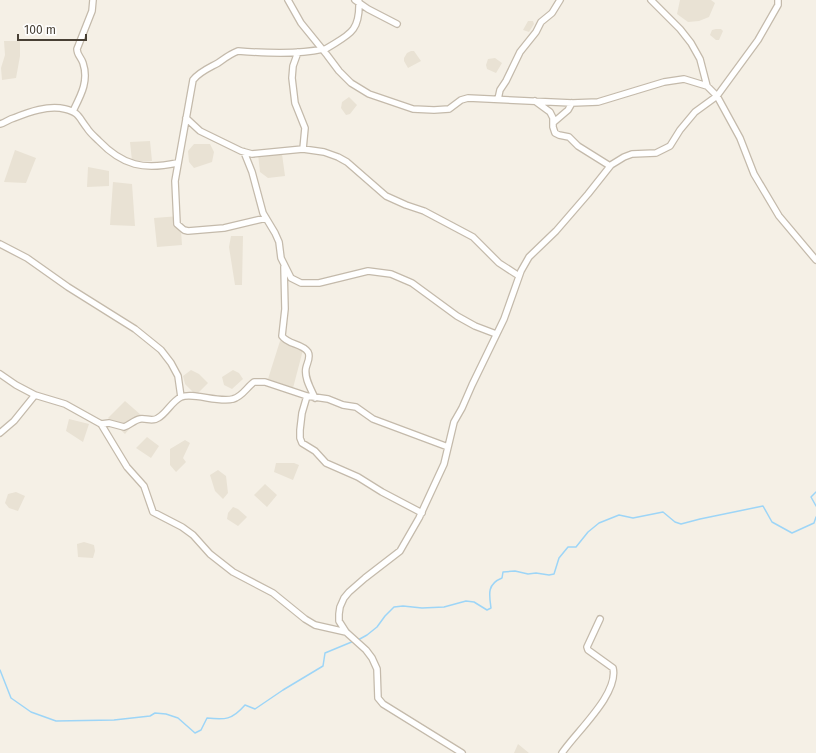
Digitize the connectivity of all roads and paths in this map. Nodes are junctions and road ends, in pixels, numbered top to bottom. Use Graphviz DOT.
graph roads {
  1 [pos="93,0"];
  2 [pos="288,0"];
  3 [pos="560,0"];
  4 [pos="651,0"];
  5 [pos="778,0"];
  6 [pos="357,1"];
  7 [pos="397,24"];
  8 [pos="323,50"];
  9 [pos="298,52"];
  10 [pos="707,86"];
  11 [pos="717,96"];
  12 [pos="498,99"];
  13 [pos="535,101"];
  14 [pos="572,103"];
  15 [pos="73,111"];
  16 [pos="186,118"];
  17 [pos="554,122"];
  18 [pos="0,124"];
  19 [pos="303,149"];
  20 [pos="244,152"];
  21 [pos="177,163"];
  22 [pos="610,166"];
  23 [pos="266,218"];
  24 [pos="0,244"];
  25 [pos="816,260"];
  26 [pos="284,264"];
  27 [pos="519,276"];
  28 [pos="496,334"];
  29 [pos="0,374"];
  30 [pos="35,395"];
  31 [pos="306,396"];
  32 [pos="181,397"];
  33 [pos="315,398"];
  34 [pos="101,424"];
  35 [pos="0,433"];
  36 [pos="448,447"];
  37 [pos="422,512"];
  38 [pos="600,619"];
  39 [pos="346,632"];
  40 [pos="462,753"];
  41 [pos="562,753"];
  1 -- 15 [label="street"];
  2 -- 8 [label="street"];
  3 -- 12 [label="street"];
  4 -- 10 [label="street"];
  5 -- 11 [label="street"];
  6 -- 7 [label="street"];
  6 -- 8 [label="street"];
  8 -- 9 [label="street"];
  8 -- 12 [label="street"];
  9 -- 16 [label="street"];
  9 -- 19 [label="street"];
  10 -- 11 [label="street"];
  10 -- 14 [label="street"];
  11 -- 22 [label="street"];
  11 -- 25 [label="street"];
  12 -- 13 [label="street"];
  13 -- 14 [label="street"];
  13 -- 17 [label="street"];
  14 -- 17 [label="street"];
  15 -- 18 [label="street"];
  15 -- 21 [label="street"];
  16 -- 20 [label="street"];
  16 -- 21 [label="street"];
  17 -- 22 [label="street"];
  19 -- 20 [label="street"];
  19 -- 27 [label="street"];
  20 -- 23 [label="street"];
  21 -- 23 [label="street"];
  22 -- 27 [label="street"];
  23 -- 26 [label="street"];
  24 -- 32 [label="street"];
  26 -- 28 [label="street"];
  26 -- 33 [label="street"];
  27 -- 28 [label="street"];
  28 -- 36 [label="street"];
  29 -- 30 [label="street"];
  30 -- 34 [label="street"];
  30 -- 35 [label="street"];
  31 -- 32 [label="street"];
  31 -- 33 [label="street"];
  31 -- 37 [label="street"];
  32 -- 34 [label="street"];
  33 -- 36 [label="street"];
  34 -- 39 [label="street"];
  36 -- 37 [label="street"];
  37 -- 39 [label="street"];
  38 -- 41 [label="street"];
  39 -- 40 [label="street"];
}
